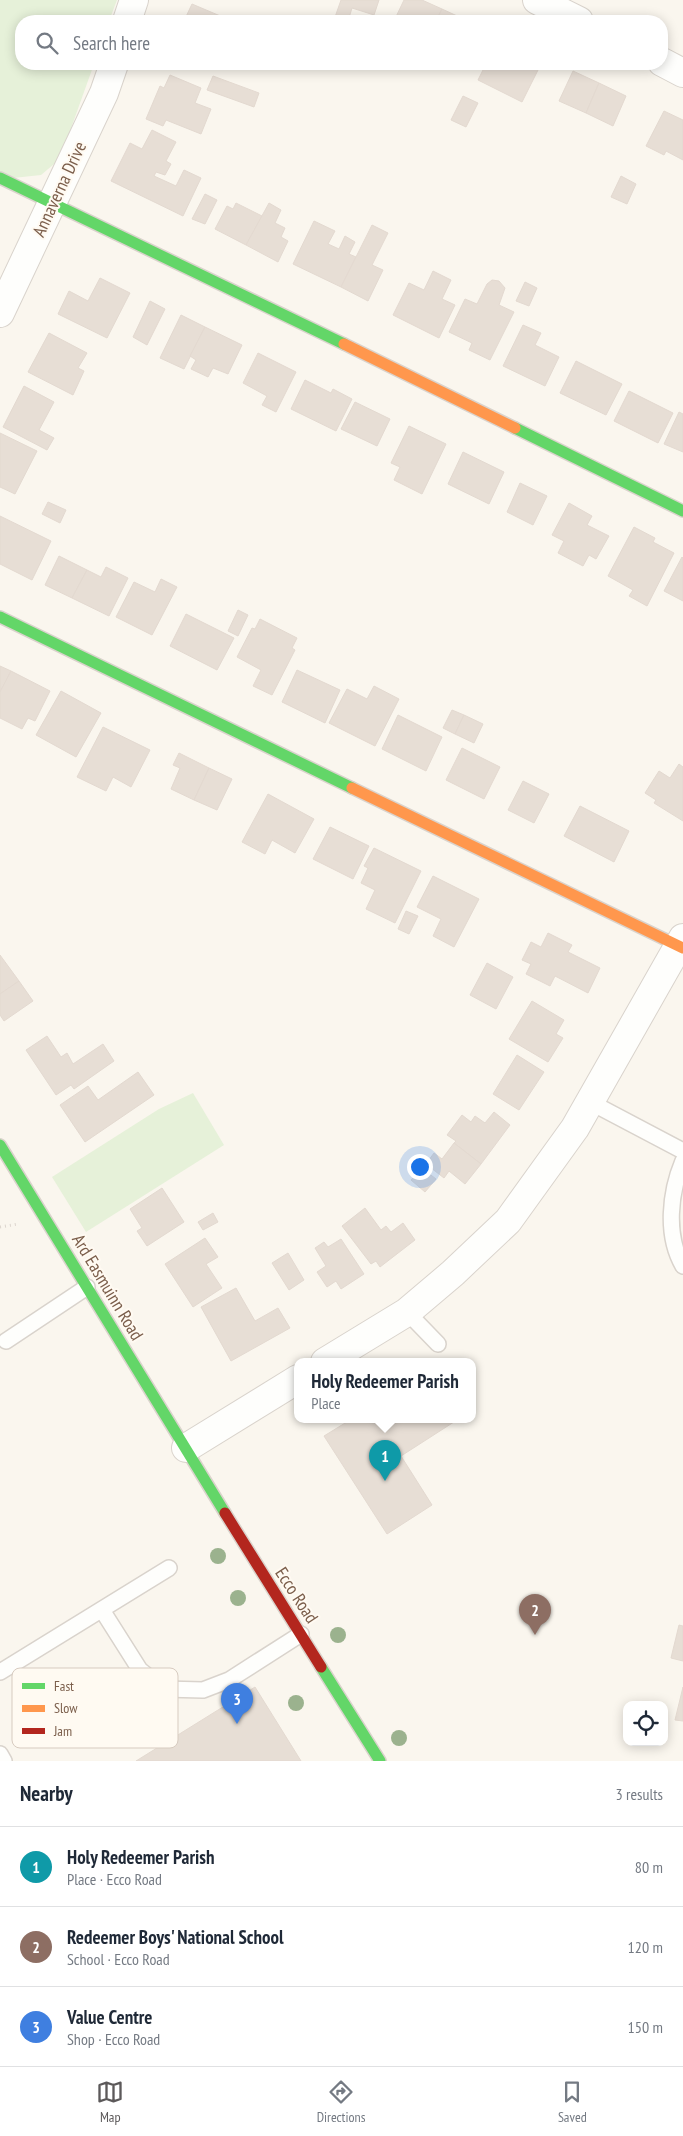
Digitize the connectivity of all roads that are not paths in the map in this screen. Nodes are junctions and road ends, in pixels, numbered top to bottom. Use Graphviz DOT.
graph roads {
  1 [pos="134,0"];
  2 [pos="536,0"];
  3 [pos="129,15"];
  4 [pos="567,15"];
  5 [pos="668,65"];
  6 [pos="112,70"];
  7 [pos="683,73"];
  8 [pos="0,178"];
  9 [pos="52,202"];
  10 [pos="0,313"];
  11 [pos="683,511"];
  12 [pos="0,617"];
  13 [pos="682,944"];
  14 [pos="590,1102"];
  15 [pos="0,1145"];
  16 [pos="683,1151"];
  17 [pos="683,1161"];
  18 [pos="683,1266"];
  19 [pos="87,1287"];
  20 [pos="407,1312"];
  21 [pos="6,1340"];
  22 [pos="438,1344"];
  23 [pos="332,1358"];
  24 [pos="294,1381"];
  25 [pos="186,1448"];
  26 [pos="169,1568"];
  27 [pos="102,1610"];
  28 [pos="302,1634"];
  29 [pos="139,1668"];
  30 [pos="0,1672"];
  31 [pos="178,1689"];
  32 [pos="0,1754"];
  33 [pos="4,1761"];
  34 [pos="380,1761"];
  1 -- 3 [label="street"];
  2 -- 4 [label="street"];
  5 -- 7 [label="street"];
  6 -- 9 [label="street, Annaverna Drive"];
  8 -- 9 [label="street"];
  9 -- 10 [label="street, Annaverna Drive"];
  9 -- 11 [label="street"];
  12 -- 13 [label="street"];
  13 -- 14 [label="street"];
  14 -- 16 [label="lane"];
  14 -- 20 [label="street"];
  15 -- 19 [label="street, Ard Easmuinn Road"];
  17 -- 18 [label="lane"];
  19 -- 21 [label="lane"];
  19 -- 25 [label="street, Ard Easmuinn Road"];
  20 -- 22 [label="lane"];
  20 -- 23 [label="street"];
  24 -- 25 [label="street"];
  25 -- 28 [label="street, Ecco Road"];
  26 -- 27 [label="lane"];
  27 -- 29 [label="lane"];
  27 -- 30 [label="lane"];
  28 -- 31 [label="lane"];
  28 -- 34 [label="street, Ecco Road"];
  32 -- 33 [label="lane"];
}
